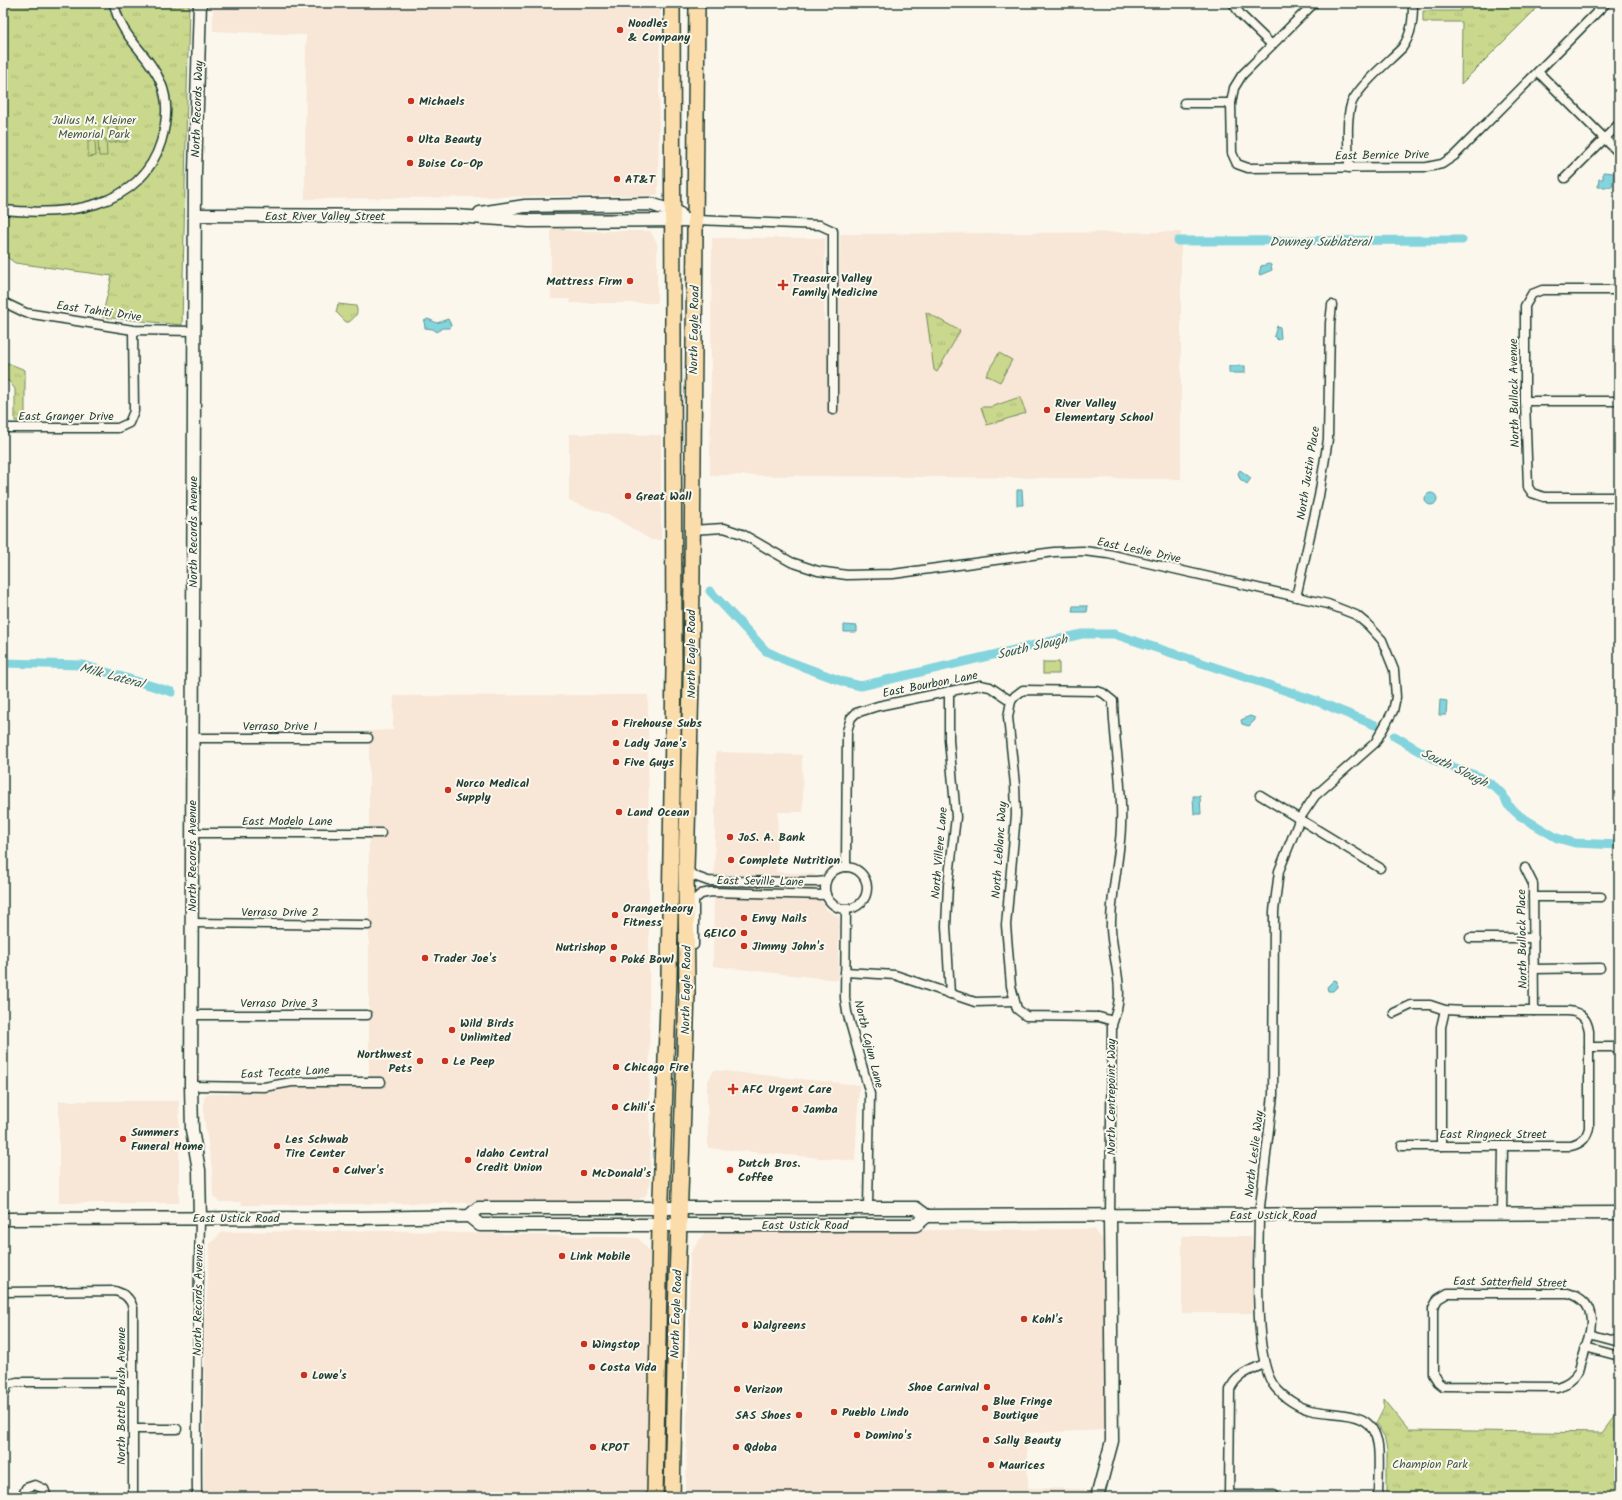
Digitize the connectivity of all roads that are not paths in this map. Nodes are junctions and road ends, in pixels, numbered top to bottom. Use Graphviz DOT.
graph roads {
  1 [pos="114,3"];
  2 [pos="200,3"];
  3 [pos="672,3"];
  4 [pos="698,3"];
  5 [pos="1233,3"];
  6 [pos="1314,3"];
  7 [pos="1413,3"];
  8 [pos="1606,3"];
  9 [pos="1272,46"];
  10 [pos="1538,72"];
  11 [pos="1184,103"];
  12 [pos="1231,103"];
  13 [pos="1619,124"];
  14 [pos="1605,138"];
  15 [pos="1619,152"];
  16 [pos="1349,168"];
  17 [pos="1566,178"];
  18 [pos="3,210"];
  19 [pos="194,215"];
  20 [pos="672,216"];
  21 [pos="696,220"];
  22 [pos="1619,290"];
  23 [pos="3,302"];
  24 [pos="1332,304"];
  25 [pos="133,330"];
  26 [pos="194,331"];
  27 [pos="1525,401"];
  28 [pos="1619,401"];
  29 [pos="833,410"];
  30 [pos="3,428"];
  31 [pos="1619,497"];
  32 [pos="691,530"];
  33 [pos="1296,597"];
  34 [pos="674,669"];
  35 [pos="950,691"];
  36 [pos="1011,701"];
  37 [pos="1382,734"];
  38 [pos="192,738"];
  39 [pos="368,738"];
  40 [pos="689,791"];
  41 [pos="1260,795"];
  42 [pos="672,803"];
  43 [pos="1300,818"];
  44 [pos="192,832"];
  45 [pos="381,833"];
  46 [pos="846,867"];
  47 [pos="1380,868"];
  48 [pos="1525,868"];
  49 [pos="686,869"];
  50 [pos="826,881"];
  51 [pos="826,895"];
  52 [pos="1533,897"];
  53 [pos="1602,897"];
  54 [pos="846,909"];
  55 [pos="192,924"];
  56 [pos="368,925"];
  57 [pos="1470,938"];
  58 [pos="1534,938"];
  59 [pos="1600,968"];
  60 [pos="1534,969"];
  61 [pos="845,972"];
  62 [pos="687,994"];
  63 [pos="950,994"];
  64 [pos="1014,1001"];
  65 [pos="1445,1010"];
  66 [pos="1534,1011"];
  67 [pos="1394,1013"];
  68 [pos="191,1015"];
  69 [pos="367,1015"];
  70 [pos="1113,1021"];
  71 [pos="1589,1047"];
  72 [pos="1619,1047"];
  73 [pos="381,1082"];
  74 [pos="191,1086"];
  75 [pos="1402,1146"];
  76 [pos="1441,1146"];
  77 [pos="1503,1146"];
  78 [pos="661,1207"];
  79 [pos="680,1207"];
  80 [pos="868,1208"];
  81 [pos="1502,1214"];
  82 [pos="1619,1214"];
  83 [pos="1259,1215"];
  84 [pos="469,1216"];
  85 [pos="927,1216"];
  86 [pos="1110,1216"];
  87 [pos="3,1219"];
  88 [pos="200,1219"];
  89 [pos="660,1225"];
  90 [pos="679,1226"];
  91 [pos="3,1292"];
  92 [pos="1589,1334"];
  93 [pos="1619,1342"];
  94 [pos="1586,1346"];
  95 [pos="1619,1356"];
  96 [pos="1264,1364"];
  97 [pos="4,1382"];
  98 [pos="133,1382"];
  99 [pos="3,1396"];
  100 [pos="133,1429"];
  101 [pos="177,1429"];
  102 [pos="1274,1495"];
  103 [pos="1228,1496"];
  104 [pos="22,1497"];
  105 [pos="47,1497"];
  106 [pos="133,1497"];
  107 [pos="196,1497"];
  108 [pos="654,1497"];
  109 [pos="672,1497"];
  110 [pos="1097,1497"];
  111 [pos="1378,1497"];
  1 -- 18 [label="street"];
  2 -- 19 [label="main road, North Records Way"];
  3 -- 20 [label="highway, North Eagle Road"];
  4 -- 21 [label="highway, North Eagle Road"];
  5 -- 9 [label="street"];
  6 -- 9 [label="street"];
  7 -- 16 [label="street"];
  8 -- 10 [label="street, East Bernice Drive"];
  9 -- 12 [label="street"];
  10 -- 14 [label="street"];
  10 -- 16 [label="street, East Bernice Drive"];
  11 -- 12 [label="street"];
  12 -- 16 [label="street, East Bernice Drive"];
  13 -- 14 [label="street"];
  14 -- 15 [label="street"];
  14 -- 17 [label="street"];
  19 -- 20 [label="main road, East River Valley Street"];
  19 -- 26 [label="main road, North Records Avenue"];
  20 -- 21 [label="main road, East River Valley Street"];
  20 -- 34 [label="highway, North Eagle Road"];
  21 -- 29 [label="street, East River Valley Street"];
  21 -- 32 [label="highway, North Eagle Road"];
  22 -- 27 [label="street, North Bullock Avenue"];
  23 -- 25 [label="street, East Tahiti Drive"];
  24 -- 33 [label="street, North Justin Place"];
  25 -- 26 [label="street, East Tahiti Drive"];
  25 -- 30 [label="street, East Granger Drive"];
  26 -- 38 [label="main road, North Records Avenue"];
  27 -- 28 [label="street"];
  27 -- 31 [label="street, North Bullock Avenue"];
  32 -- 33 [label="street, East Leslie Drive"];
  32 -- 40 [label="highway, North Eagle Road"];
  33 -- 37 [label="street, East Leslie Drive"];
  34 -- 40 [label="highway"];
  34 -- 42 [label="highway, North Eagle Road"];
  35 -- 36 [label="street, East Bourbon Lane"];
  35 -- 46 [label="street, East Bourbon Lane"];
  35 -- 63 [label="street, North Villere Lane"];
  36 -- 64 [label="street, North Leblanc Way"];
  36 -- 70 [label="street, North Centrepoint Way"];
  37 -- 43 [label="street, North Leslie Way"];
  38 -- 39 [label="street, Verraso Drive 1"];
  38 -- 44 [label="main road, North Records Avenue"];
  40 -- 49 [label="highway, North Eagle Road"];
  41 -- 43 [label="street"];
  42 -- 49 [label="highway"];
  42 -- 78 [label="highway, North Eagle Road"];
  43 -- 47 [label="street"];
  43 -- 83 [label="street, North Leslie Way"];
  44 -- 45 [label="street, East Modelo Lane"];
  44 -- 55 [label="main road, North Records Avenue"];
  46 -- 50 [label="street"];
  46 -- 54 [label="street"];
  48 -- 52 [label="street, North Bullock Place"];
  49 -- 50 [label="street, East Seville Lane"];
  49 -- 62 [label="highway, North Eagle Road"];
  50 -- 51 [label="street"];
  51 -- 54 [label="street"];
  51 -- 62 [label="street, East Seville Lane"];
  52 -- 53 [label="street"];
  52 -- 58 [label="street, North Bullock Place"];
  54 -- 61 [label="street, North Cajun Lane"];
  55 -- 56 [label="street, Verraso Drive 2"];
  55 -- 68 [label="main road, North Records Avenue"];
  57 -- 58 [label="street"];
  58 -- 60 [label="street, North Bullock Place"];
  59 -- 60 [label="street"];
  60 -- 66 [label="street, North Bullock Place"];
  61 -- 63 [label="street"];
  61 -- 80 [label="street, North Cajun Lane"];
  62 -- 79 [label="highway, North Eagle Road"];
  63 -- 64 [label="street"];
  64 -- 70 [label="street"];
  65 -- 66 [label="street"];
  65 -- 67 [label="street"];
  65 -- 76 [label="street"];
  66 -- 71 [label="street"];
  68 -- 69 [label="street, Verraso Drive 3"];
  68 -- 74 [label="main road, North Records Avenue"];
  70 -- 86 [label="street, North Centrepoint Way"];
  71 -- 72 [label="street"];
  71 -- 77 [label="street, East Ringneck Street"];
  73 -- 74 [label="street, East Tecate Lane"];
  74 -- 88 [label="main road, North Records Avenue"];
  75 -- 76 [label="street, East Ringneck Street"];
  76 -- 77 [label="street, East Ringneck Street"];
  77 -- 81 [label="street"];
  78 -- 79 [label="main road, East Ustick Road"];
  78 -- 84 [label="main road, East Ustick Road"];
  78 -- 89 [label="highway, North Eagle Road"];
  79 -- 80 [label="main road, East Ustick Road"];
  79 -- 90 [label="highway, North Eagle Road"];
  80 -- 85 [label="main road, East Ustick Road"];
  81 -- 82 [label="main road, East Ustick Road"];
  81 -- 83 [label="main road, East Ustick Road"];
  83 -- 86 [label="main road, East Ustick Road"];
  83 -- 96 [label="street, North Leslie Way"];
  84 -- 88 [label="main road, East Ustick Road"];
  84 -- 89 [label="main road, East Ustick Road"];
  85 -- 86 [label="main road, East Ustick Road"];
  85 -- 90 [label="main road, East Ustick Road"];
  86 -- 110 [label="main road, North Centrepoint Way"];
  87 -- 88 [label="main road, East Ustick Road"];
  88 -- 107 [label="street, North Records Avenue"];
  89 -- 90 [label="main road, East Ustick Road"];
  89 -- 108 [label="highway, North Eagle Road"];
  90 -- 109 [label="highway, North Eagle Road"];
  91 -- 98 [label="street, North Bottle Brush Avenue"];
  92 -- 93 [label="street"];
  92 -- 94 [label="street"];
  92 -- 94 [label="street, East Satterfield Street"];
  94 -- 95 [label="street"];
  96 -- 103 [label="street"];
  96 -- 111 [label="street, North Leslie Way"];
  97 -- 98 [label="street"];
  97 -- 99 [label="street"];
  98 -- 100 [label="street, North Bottle Brush Avenue"];
  100 -- 101 [label="street"];
  100 -- 106 [label="street, North Bottle Brush Avenue"];
  102 -- 103 [label="street"];
  104 -- 105 [label="street"];
}
